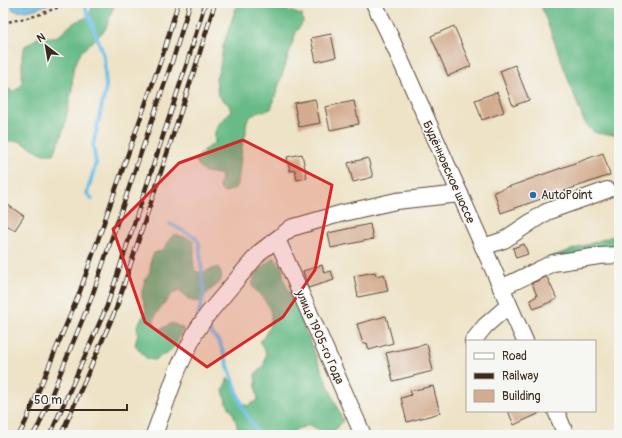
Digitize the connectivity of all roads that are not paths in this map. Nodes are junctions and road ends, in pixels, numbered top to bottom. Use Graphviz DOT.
graph roads {
  1 [pos="374,3"];
  2 [pos="608,190"];
  3 [pos="460,194"];
  4 [pos="277,239"];
  5 [pos="483,247"];
  6 [pos="619,255"];
  7 [pos="501,288"];
  8 [pos="509,305"];
  9 [pos="474,340"];
  10 [pos="525,340"];
  11 [pos="556,412"];
  12 [pos="154,435"];
  13 [pos="363,435"];
  14 [pos="566,435"];
  1 -- 3 [label="street, Будённовское шоссе"];
  2 -- 5 [label="street"];
  3 -- 4 [label="street"];
  3 -- 5 [label="street, Будённовское шоссе"];
  4 -- 12 [label="street"];
  4 -- 13 [label="street, улица 1905-го Года"];
  5 -- 7 [label="street, Будённовское шоссе"];
  6 -- 7 [label="street"];
  7 -- 8 [label="street, Будённовское шоссе"];
  8 -- 9 [label="street"];
  8 -- 10 [label="street, Будённовское шоссе"];
  11 -- 14 [label="street"];
}
